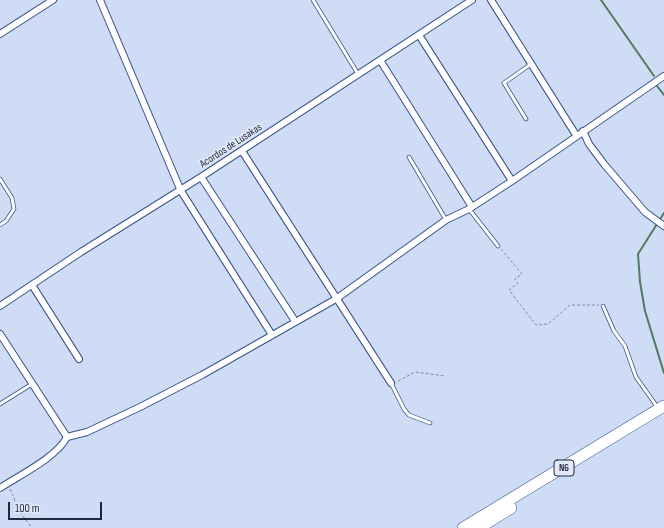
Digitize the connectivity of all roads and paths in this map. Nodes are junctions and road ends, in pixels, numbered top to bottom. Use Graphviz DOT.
graph roads {
  1 [pos="53,0"];
  2 [pos="100,0"];
  3 [pos="313,0"];
  4 [pos="472,0"];
  5 [pos="491,0"];
  6 [pos="0,34"];
  7 [pos="419,35"];
  8 [pos="380,60"];
  9 [pos="531,64"];
  10 [pos="358,74"];
  11 [pos="664,76"];
  12 [pos="526,119"];
  13 [pos="582,131"];
  14 [pos="576,135"];
  15 [pos="242,151"];
  16 [pos="409,157"];
  17 [pos="202,177"];
  18 [pos="0,179"];
  19 [pos="512,181"];
  20 [pos="181,191"];
  21 [pos="471,208"];
  22 [pos="446,220"];
  23 [pos="0,225"];
  24 [pos="664,226"];
  25 [pos="498,246"];
  26 [pos="32,285"];
  27 [pos="336,299"];
  28 [pos="0,306"];
  29 [pos="603,306"];
  30 [pos="295,321"];
  31 [pos="0,334"];
  32 [pos="272,335"];
  33 [pos="79,359"];
  34 [pos="445,376"];
  35 [pos="391,383"];
  36 [pos="32,384"];
  37 [pos="0,404"];
  38 [pos="662,410"];
  39 [pos="430,423"];
  40 [pos="67,437"];
  41 [pos="7,483"];
  42 [pos="0,488"];
  43 [pos="32,528"];
  44 [pos="463,528"];
  45 [pos="479,528"];
  1 -- 6 [label="street"];
  2 -- 20 [label="street"];
  3 -- 10 [label="lane"];
  4 -- 7 [label="street, Acordos de Lusakas"];
  5 -- 9 [label="street"];
  7 -- 8 [label="street, Acordos de Lusakas"];
  7 -- 19 [label="street"];
  8 -- 10 [label="street, Acordos de Lusakas"];
  8 -- 21 [label="street"];
  9 -- 12 [label="lane"];
  9 -- 14 [label="street"];
  10 -- 15 [label="street, Acordos de Lusakas"];
  11 -- 13 [label="street"];
  13 -- 14 [label="street"];
  13 -- 24 [label="street"];
  14 -- 19 [label="street"];
  15 -- 17 [label="street, Acordos de Lusakas"];
  15 -- 27 [label="street"];
  16 -- 22 [label="lane"];
  17 -- 20 [label="street, Acordos de Lusakas"];
  17 -- 30 [label="street"];
  18 -- 23 [label="lane"];
  19 -- 21 [label="street"];
  20 -- 26 [label="street, Acordos de Lusakas"];
  20 -- 32 [label="street"];
  21 -- 22 [label="street"];
  21 -- 25 [label="lane"];
  22 -- 27 [label="street"];
  25 -- 29 [label="path"];
  26 -- 28 [label="street, Acordos de Lusakas"];
  26 -- 33 [label="street"];
  27 -- 30 [label="street"];
  27 -- 35 [label="street"];
  29 -- 38 [label="lane"];
  30 -- 32 [label="street"];
  31 -- 36 [label="street"];
  32 -- 40 [label="street"];
  34 -- 35 [label="path"];
  35 -- 39 [label="lane"];
  36 -- 37 [label="lane"];
  36 -- 40 [label="street"];
  38 -- 44 [label="highway, N6"];
  38 -- 45 [label="highway, N6"];
  40 -- 41 [label="street"];
  41 -- 42 [label="street"];
  41 -- 43 [label="path"];
}
